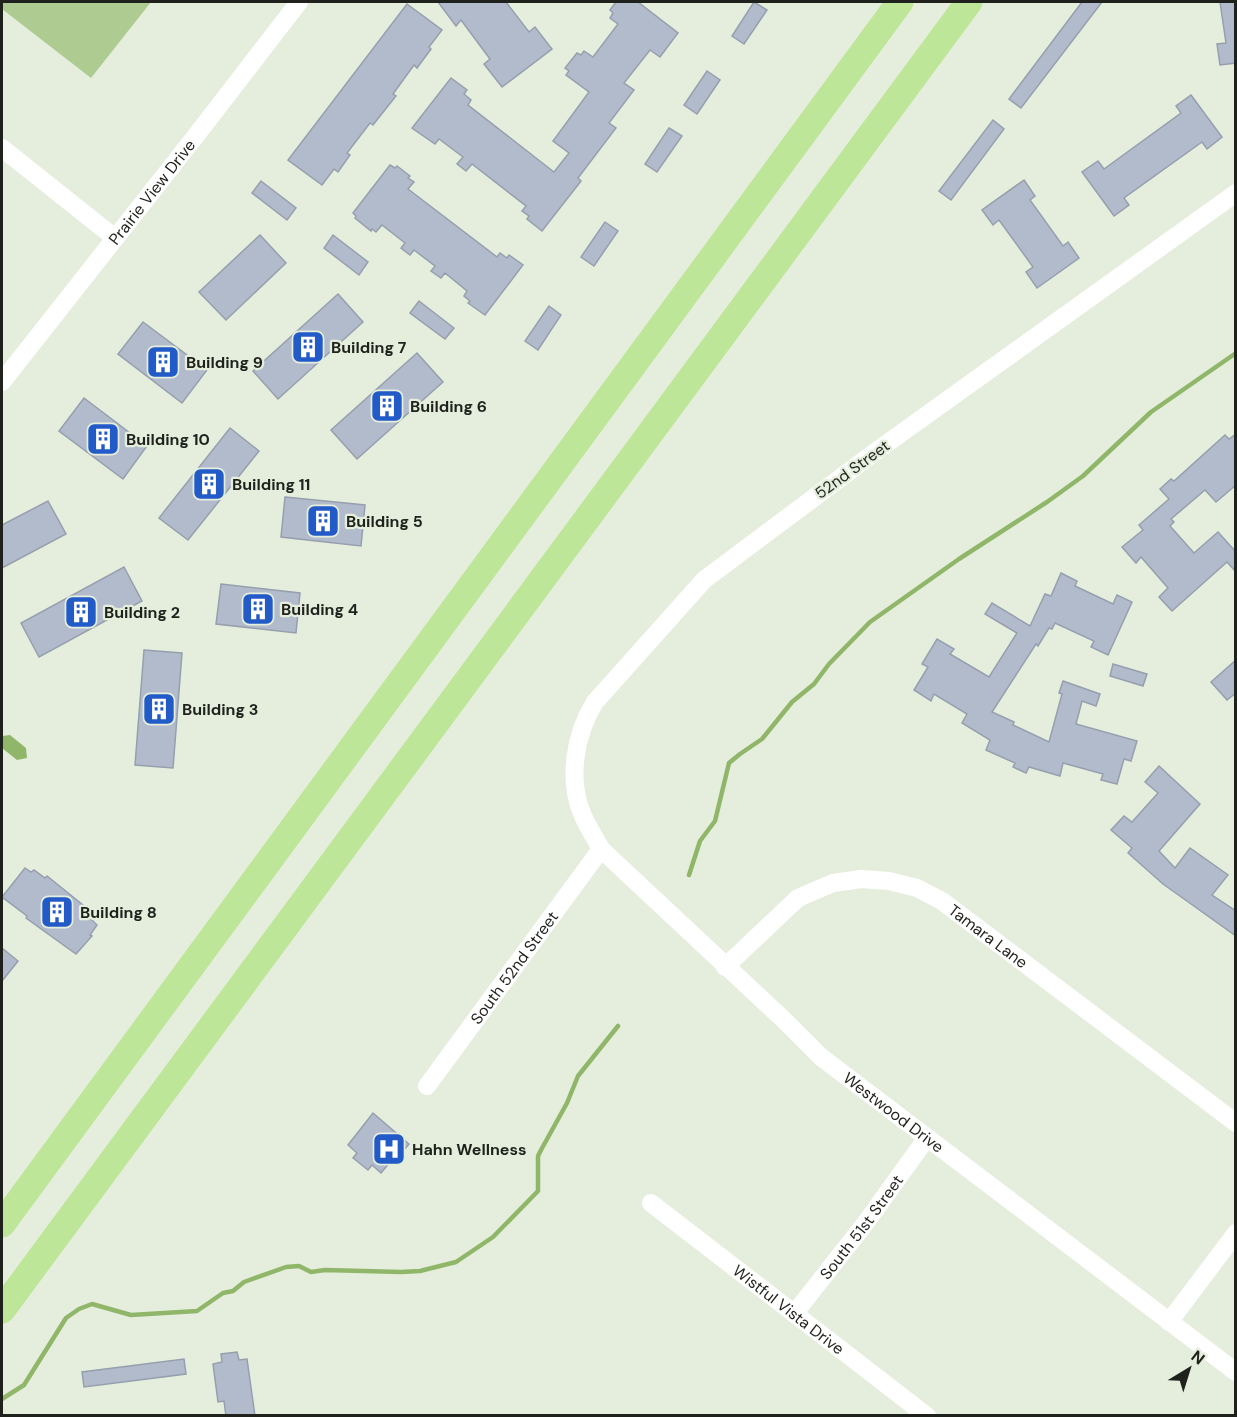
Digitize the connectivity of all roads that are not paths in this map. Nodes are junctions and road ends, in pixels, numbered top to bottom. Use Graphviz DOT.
graph roads {
  1 [pos="299,2"];
  2 [pos="900,2"];
  3 [pos="969,2"];
  4 [pos="2,148"];
  5 [pos="1236,193"];
  6 [pos="115,238"];
  7 [pos="2,382"];
  8 [pos="585,819"];
  9 [pos="601,849"];
  10 [pos="725,967"];
  11 [pos="427,1086"];
  12 [pos="1236,1123"];
  13 [pos="926,1139"];
  14 [pos="651,1203"];
  15 [pos="2,1224"];
  16 [pos="1236,1233"];
  17 [pos="2,1310"];
  18 [pos="794,1314"];
  19 [pos="1169,1322"];
  20 [pos="1236,1372"];
  21 [pos="927,1416"];
  1 -- 6 [label="street, Prairie View Drive"];
  2 -- 15 [label="highway"];
  3 -- 17 [label="highway"];
  4 -- 6 [label="street"];
  5 -- 8 [label="street, 52nd Street"];
  6 -- 7 [label="street, Prairie View Drive"];
  8 -- 9 [label="street, Westwood Drive"];
  9 -- 10 [label="street, Westwood Drive"];
  9 -- 11 [label="street, South 52nd Street"];
  10 -- 12 [label="street, Tamara Lane"];
  10 -- 13 [label="street, Westwood Drive"];
  13 -- 18 [label="street, South 51st Street"];
  13 -- 19 [label="street, Westwood Drive"];
  14 -- 18 [label="street, Wistful Vista Drive"];
  16 -- 19 [label="street"];
  18 -- 21 [label="street, Wistful Vista Drive"];
  19 -- 20 [label="street, Westwood Drive"];
}
